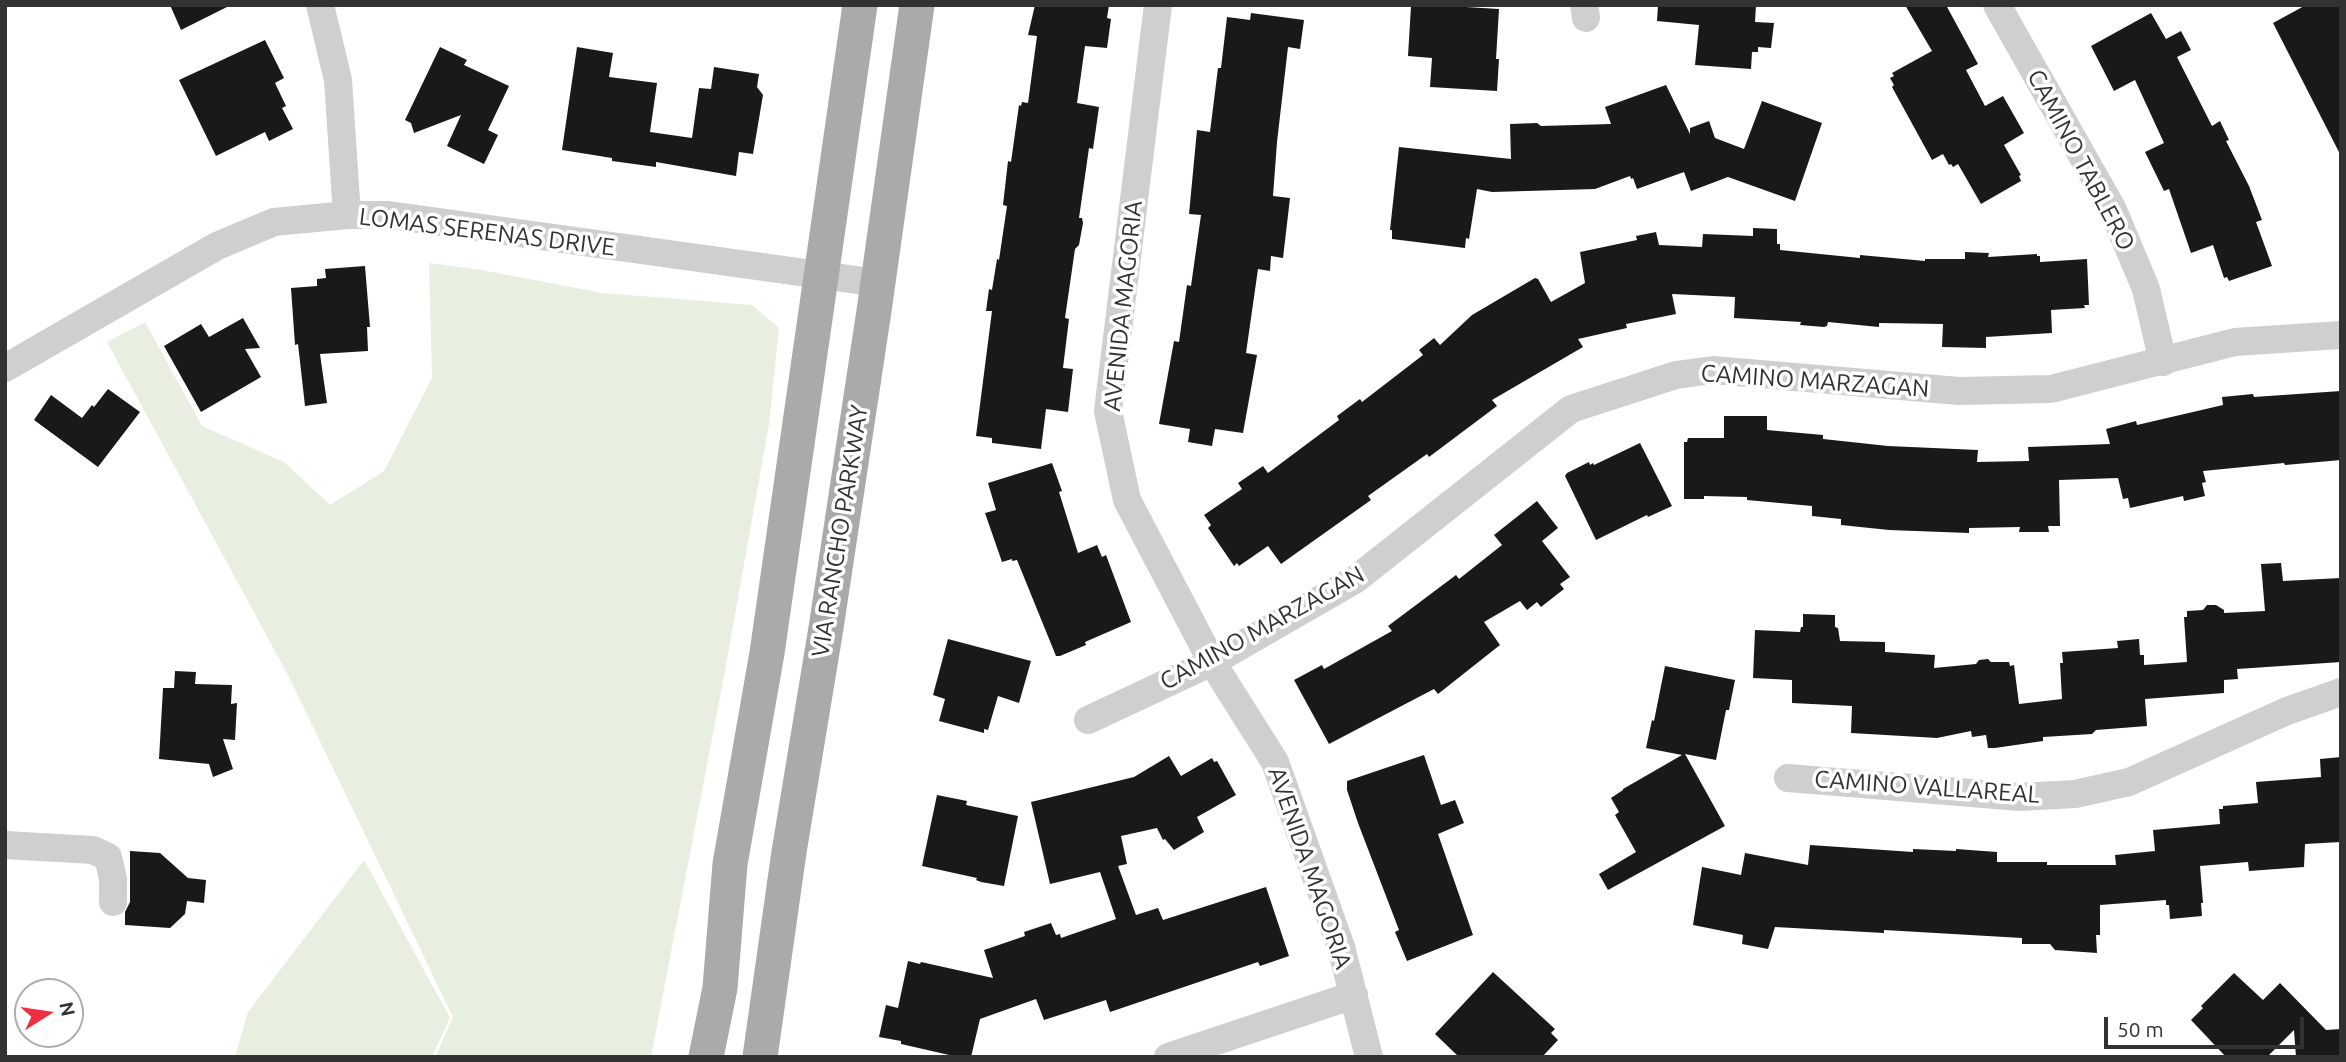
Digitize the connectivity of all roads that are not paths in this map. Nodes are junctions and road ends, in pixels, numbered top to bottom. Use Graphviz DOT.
graph roads {
  1 [pos="320,5"];
  2 [pos="860,5"];
  3 [pos="916,5"];
  4 [pos="1158,5"];
  5 [pos="1997,5"];
  6 [pos="347,215"];
  7 [pos="822,275"];
  8 [pos="877,283"];
  9 [pos="2341,335"];
  10 [pos="2163,362"];
  11 [pos="5,368"];
  12 [pos="1212,662"];
  13 [pos="2341,692"];
  14 [pos="1088,720"];
  15 [pos="1788,778"];
  16 [pos="5,845"];
  17 [pos="113,902"];
  18 [pos="1354,995"];
  19 [pos="706,1057"];
  20 [pos="760,1057"];
  21 [pos="1168,1057"];
  22 [pos="1369,1057"];
  1 -- 6 [label="street"];
  2 -- 7 [label="main road"];
  3 -- 8 [label="main road, VIA RANCHO PARKWAY"];
  4 -- 12 [label="street, AVENIDA MAGORIA"];
  5 -- 10 [label="street, CAMINO TABLERO"];
  6 -- 7 [label="street, LOMAS SERENAS DRIVE"];
  6 -- 11 [label="street, LOMAS SERENAS DRIVE"];
  7 -- 8 [label="street, LOMAS SERENAS DRIVE"];
  7 -- 19 [label="main road"];
  8 -- 20 [label="main road, VIA RANCHO PARKWAY"];
  9 -- 10 [label="street, CAMINO MARZAGAN"];
  10 -- 12 [label="street, CAMINO MARZAGAN"];
  12 -- 14 [label="street, CAMINO MARZAGAN"];
  12 -- 18 [label="street, AVENIDA MAGORIA"];
  13 -- 15 [label="street, CAMINO VALLAREAL"];
  16 -- 17 [label="street"];
  18 -- 21 [label="street"];
  18 -- 22 [label="street, AVENIDA MAGORIA"];
}
